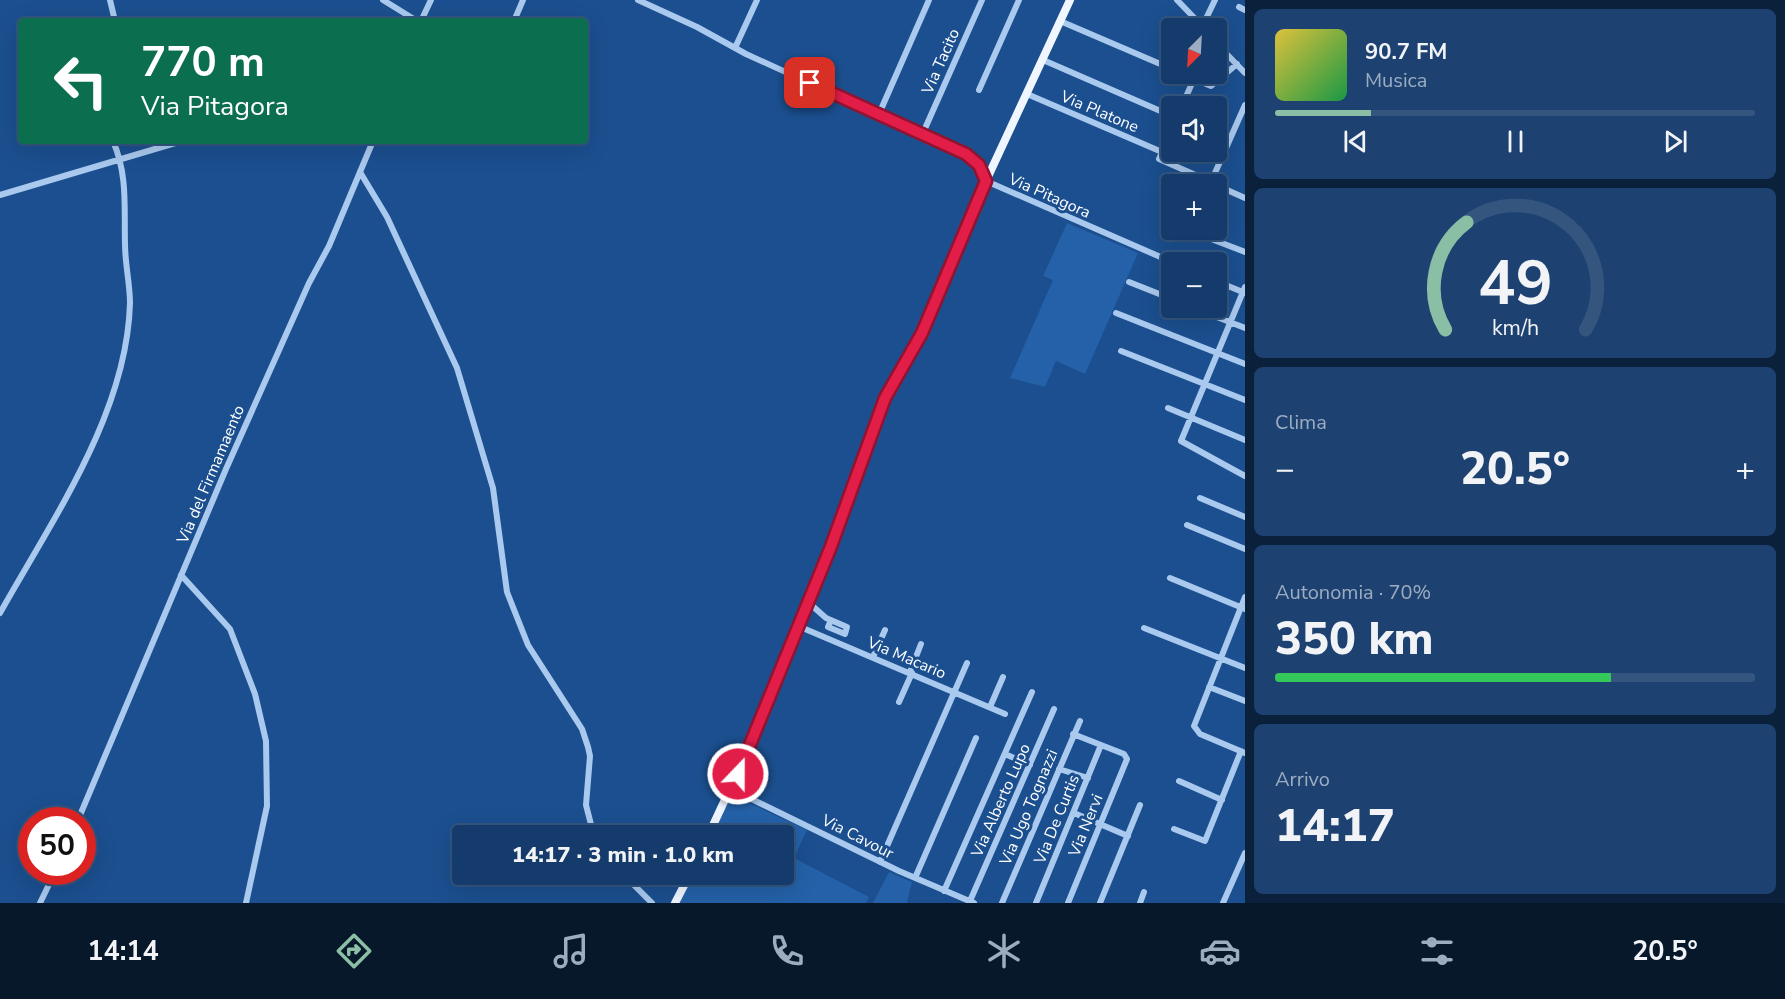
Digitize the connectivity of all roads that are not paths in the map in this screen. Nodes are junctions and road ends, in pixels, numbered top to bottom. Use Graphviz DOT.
graph roads {
  1 [pos="110,0"];
  2 [pos="383,0"];
  3 [pos="430,0"];
  4 [pos="523,0"];
  5 [pos="638,0"];
  6 [pos="757,0"];
  7 [pos="929,0"];
  8 [pos="982,0"];
  9 [pos="1019,0"];
  10 [pos="1070,0"];
  11 [pos="1178,0"];
  12 [pos="1215,0"];
  13 [pos="114,18"];
  14 [pos="412,18"];
  15 [pos="423,18"];
  16 [pos="515,18"];
  17 [pos="1194,18"];
  18 [pos="1207,18"];
  19 [pos="1060,21"];
  20 [pos="735,48"];
  21 [pos="1227,54"];
  22 [pos="1043,60"];
  23 [pos="1161,64"];
  24 [pos="1237,64"];
  25 [pos="1227,72"];
  26 [pos="1245,73"];
  27 [pos="979,90"];
  28 [pos="1027,94"];
  29 [pos="1245,105"];
  30 [pos="1161,111"];
  31 [pos="879,114"];
  32 [pos="923,133"];
  33 [pos="114,144"];
  34 [pos="172,144"];
  35 [pos="373,144"];
  36 [pos="1161,152"];
  37 [pos="121,159"];
  38 [pos="1166,162"];
  39 [pos="360,172"];
  40 [pos="1192,174"];
  41 [pos="1218,174"];
  42 [pos="986,181"];
  43 [pos="1227,190"];
  44 [pos="0,195"];
  45 [pos="1245,198"];
  46 [pos="1214,240"];
  47 [pos="1245,252"];
  48 [pos="1161,257"];
  49 [pos="1129,282"];
  50 [pos="1227,285"];
  51 [pos="1244,290"];
  52 [pos="1161,295"];
  53 [pos="1116,313"];
  54 [pos="1221,318"];
  55 [pos="1229,321"];
  56 [pos="1245,328"];
  57 [pos="1122,351"];
  58 [pos="1217,352"];
  59 [pos="1245,363"];
  60 [pos="1204,384"];
  61 [pos="1245,400"];
  62 [pos="1168,408"];
  63 [pos="1190,417"];
  64 [pos="1245,440"];
  65 [pos="1245,476"];
  66 [pos="1200,498"];
  67 [pos="1245,517"];
  68 [pos="1187,525"];
  69 [pos="1245,549"];
  70 [pos="181,575"];
  71 [pos="1170,578"];
  72 [pos="1245,597"];
  73 [pos="808,602"];
  74 [pos="1243,608"];
  75 [pos="0,613"];
  76 [pos="798,627"];
  77 [pos="1144,627"];
  78 [pos="885,630"];
  79 [pos="838,643"];
  80 [pos="921,644"];
  81 [pos="873,657"];
  82 [pos="1221,658"];
  83 [pos="967,663"];
  84 [pos="1245,668"];
  85 [pos="911,673"];
  86 [pos="1003,677"];
  87 [pos="1209,687"];
  88 [pos="955,692"];
  89 [pos="1032,692"];
  90 [pos="1245,701"];
  91 [pos="899,702"];
  92 [pos="990,707"];
  93 [pos="1054,709"];
  94 [pos="1005,714"];
  95 [pos="1080,721"];
  96 [pos="1073,734"];
  97 [pos="976,738"];
  98 [pos="1101,745"];
  99 [pos="1243,752"];
  100 [pos="1005,754"];
  101 [pos="1030,765"];
  102 [pos="1059,769"];
  103 [pos="1088,778"];
  104 [pos="1179,781"];
  105 [pos="731,789"];
  106 [pos="1222,800"];
  107 [pos="1140,805"];
  108 [pos="83,807"];
  109 [pos="1074,813"];
  110 [pos="1100,824"];
  111 [pos="591,825"];
  112 [pos="713,825"];
  113 [pos="1174,829"];
  114 [pos="1128,836"];
  115 [pos="1245,853"];
  116 [pos="880,862"];
  117 [pos="915,878"];
  118 [pos="49,885"];
  119 [pos="634,885"];
  120 [pos="684,885"];
  121 [pos="945,891"];
  122 [pos="1144,892"];
  123 [pos="972,902"];
  124 [pos="40,903"];
  125 [pos="246,903"];
  126 [pos="652,903"];
  127 [pos="675,903"];
  128 [pos="1002,903"];
  129 [pos="1036,903"];
  130 [pos="1068,903"];
  131 [pos="1100,903"];
  132 [pos="1140,903"];
  133 [pos="1223,903"];
  1 -- 13 [label="street"];
  2 -- 14 [label="street"];
  3 -- 15 [label="street"];
  4 -- 16 [label="street"];
  5 -- 20 [label="street, Via Pitagora"];
  6 -- 20 [label="street"];
  7 -- 31 [label="street"];
  8 -- 32 [label="street, Via Tacito"];
  9 -- 27 [label="street"];
  10 -- 19 [label="main road"];
  11 -- 17 [label="street"];
  12 -- 18 [label="street"];
  19 -- 22 [label="main road"];
  19 -- 23 [label="street"];
  20 -- 31 [label="street, Via Pitagora"];
  21 -- 24 [label="street"];
  22 -- 28 [label="main road"];
  22 -- 30 [label="street"];
  24 -- 25 [label="street"];
  24 -- 26 [label="street"];
  28 -- 36 [label="street, Via Platone"];
  28 -- 42 [label="main road"];
  29 -- 41 [label="street"];
  31 -- 32 [label="street, Via Pitagora"];
  32 -- 42 [label="street, Via Pitagora"];
  33 -- 37 [label="street"];
  34 -- 37 [label="street"];
  35 -- 39 [label="street, Via del Firmamaento"];
  37 -- 44 [label="street"];
  37 -- 75 [label="street"];
  38 -- 40 [label="street"];
  39 -- 70 [label="street, Via del Firmamaento"];
  39 -- 111 [label="street"];
  42 -- 48 [label="street, Via Pitagora"];
  42 -- 73 [label="main road"];
  43 -- 45 [label="street"];
  46 -- 47 [label="street"];
  49 -- 52 [label="street"];
  50 -- 51 [label="street"];
  51 -- 55 [label="street"];
  53 -- 58 [label="street"];
  54 -- 55 [label="street"];
  55 -- 56 [label="street"];
  55 -- 58 [label="street"];
  57 -- 60 [label="street"];
  58 -- 59 [label="street"];
  58 -- 60 [label="street"];
  60 -- 61 [label="street"];
  60 -- 63 [label="street"];
  62 -- 63 [label="street"];
  63 -- 64 [label="street"];
  63 -- 65 [label="street"];
  66 -- 67 [label="street"];
  68 -- 69 [label="street"];
  70 -- 108 [label="street, Via del Firmamaento"];
  70 -- 125 [label="street"];
  71 -- 74 [label="street"];
  72 -- 74 [label="street"];
  73 -- 76 [label="main road"];
  73 -- 79 [label="street"];
  74 -- 82 [label="street"];
  76 -- 79 [label="street, Via Macario"];
  76 -- 105 [label="main road"];
  77 -- 82 [label="street"];
  78 -- 81 [label="street"];
  79 -- 81 [label="street, Via Macario"];
  80 -- 85 [label="street"];
  81 -- 85 [label="street, Via Macario"];
  82 -- 84 [label="street"];
  82 -- 87 [label="street"];
  83 -- 88 [label="street"];
  85 -- 88 [label="street, Via Macario"];
  85 -- 91 [label="street"];
  86 -- 92 [label="street"];
  87 -- 90 [label="street"];
  87 -- 99 [label="street"];
  88 -- 92 [label="street, Via Macario"];
  88 -- 116 [label="street"];
  89 -- 100 [label="street"];
  92 -- 94 [label="street, Via Macario"];
  93 -- 101 [label="street, Via Alberto Lupo"];
  95 -- 96 [label="street, Via Ugo Tognazzi"];
  96 -- 98 [label="street"];
  96 -- 102 [label="street, Via Ugo Tognazzi"];
  97 -- 117 [label="street"];
  98 -- 103 [label="street, Via De Curtis"];
  98 -- 110 [label="street, Via Nervi"];
  99 -- 106 [label="street"];
  100 -- 101 [label="street"];
  100 -- 121 [label="street"];
  101 -- 123 [label="street, Via Alberto Lupo"];
  102 -- 103 [label="street"];
  102 -- 128 [label="street, Via Ugo Tognazzi"];
  103 -- 109 [label="street, Via De Curtis"];
  104 -- 106 [label="street"];
  105 -- 112 [label="main road"];
  105 -- 116 [label="street, Via Cavour"];
  106 -- 113 [label="street"];
  107 -- 114 [label="street"];
  109 -- 110 [label="street"];
  109 -- 129 [label="street, Via De Curtis"];
  110 -- 114 [label="street"];
  110 -- 130 [label="street, Via Nervi"];
  114 -- 131 [label="street"];
  115 -- 133 [label="street"];
  116 -- 117 [label="street, Via Cavour"];
  117 -- 121 [label="street, Via Cavour"];
  118 -- 124 [label="street"];
  119 -- 126 [label="street"];
  120 -- 127 [label="main road"];
  121 -- 123 [label="street, Via Cavour"];
  122 -- 132 [label="street"];
}
